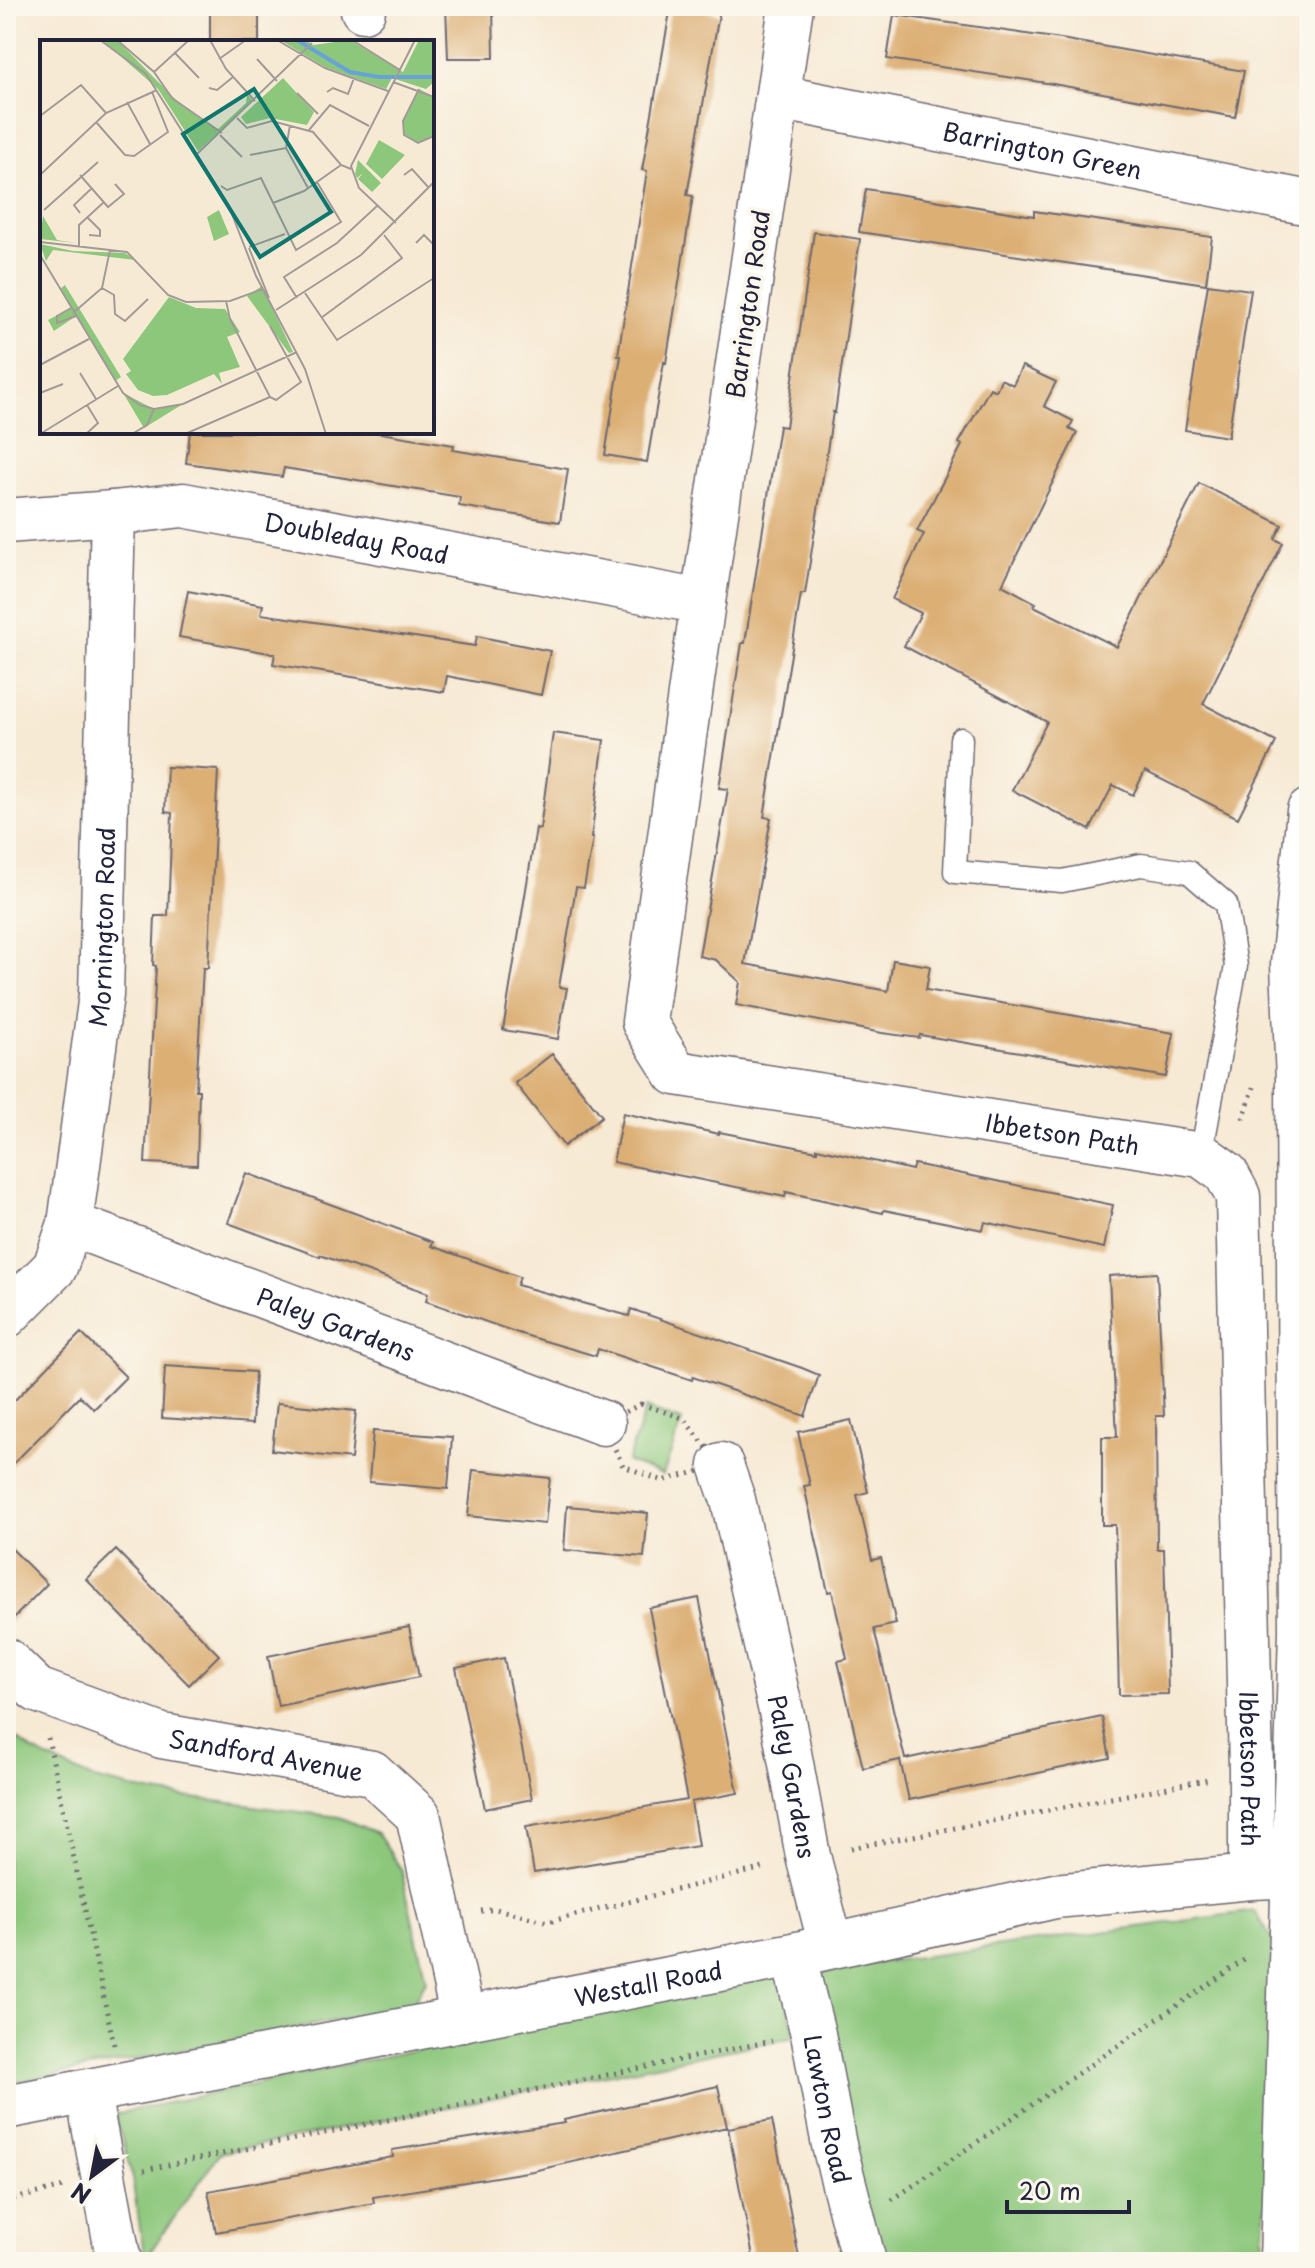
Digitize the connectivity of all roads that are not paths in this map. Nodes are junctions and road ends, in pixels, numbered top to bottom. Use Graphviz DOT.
graph roads {
  1 [pos="791,6"];
  2 [pos="778,97"];
  3 [pos="1309,203"];
  4 [pos="113,513"];
  5 [pos="6,521"];
  6 [pos="703,602"];
  7 [pos="961,739"];
  8 [pos="1309,811"];
  9 [pos="1201,1155"];
  10 [pos="70,1224"];
  11 [pos="6,1316"];
  12 [pos="603,1423"];
  13 [pos="721,1465"];
  14 [pos="1304,1480"];
  15 [pos="6,1660"];
  16 [pos="1286,1872"];
  17 [pos="812,1951"];
  18 [pos="463,2019"];
  19 [pos="106,2089"];
  20 [pos="6,2107"];
  21 [pos="859,2244"];
  22 [pos="119,2262"];
  23 [pos="1282,2262"];
  1 -- 2 [label="street, Barrington Road"];
  2 -- 3 [label="street, Barrington Green"];
  2 -- 6 [label="street, Barrington Road"];
  4 -- 5 [label="street, Doubleday Road"];
  4 -- 6 [label="street, Doubleday Road"];
  4 -- 10 [label="street, Mornington Road"];
  6 -- 9 [label="street, Ibbetson Path"];
  7 -- 9 [label="lane"];
  8 -- 14 [label="street"];
  9 -- 16 [label="street, Ibbetson Path"];
  10 -- 11 [label="street, Mornington Road"];
  10 -- 12 [label="street, Paley Gardens"];
  13 -- 17 [label="street, Paley Gardens"];
  14 -- 16 [label="street"];
  15 -- 18 [label="street, Sandford Avenue"];
  16 -- 17 [label="street, Westall Road"];
  16 -- 23 [label="street"];
  17 -- 18 [label="street, Westall Road"];
  17 -- 21 [label="street, Lawton Road"];
  18 -- 19 [label="street, Westall Road"];
  19 -- 20 [label="street, Westall Road"];
  19 -- 22 [label="street"];
}
